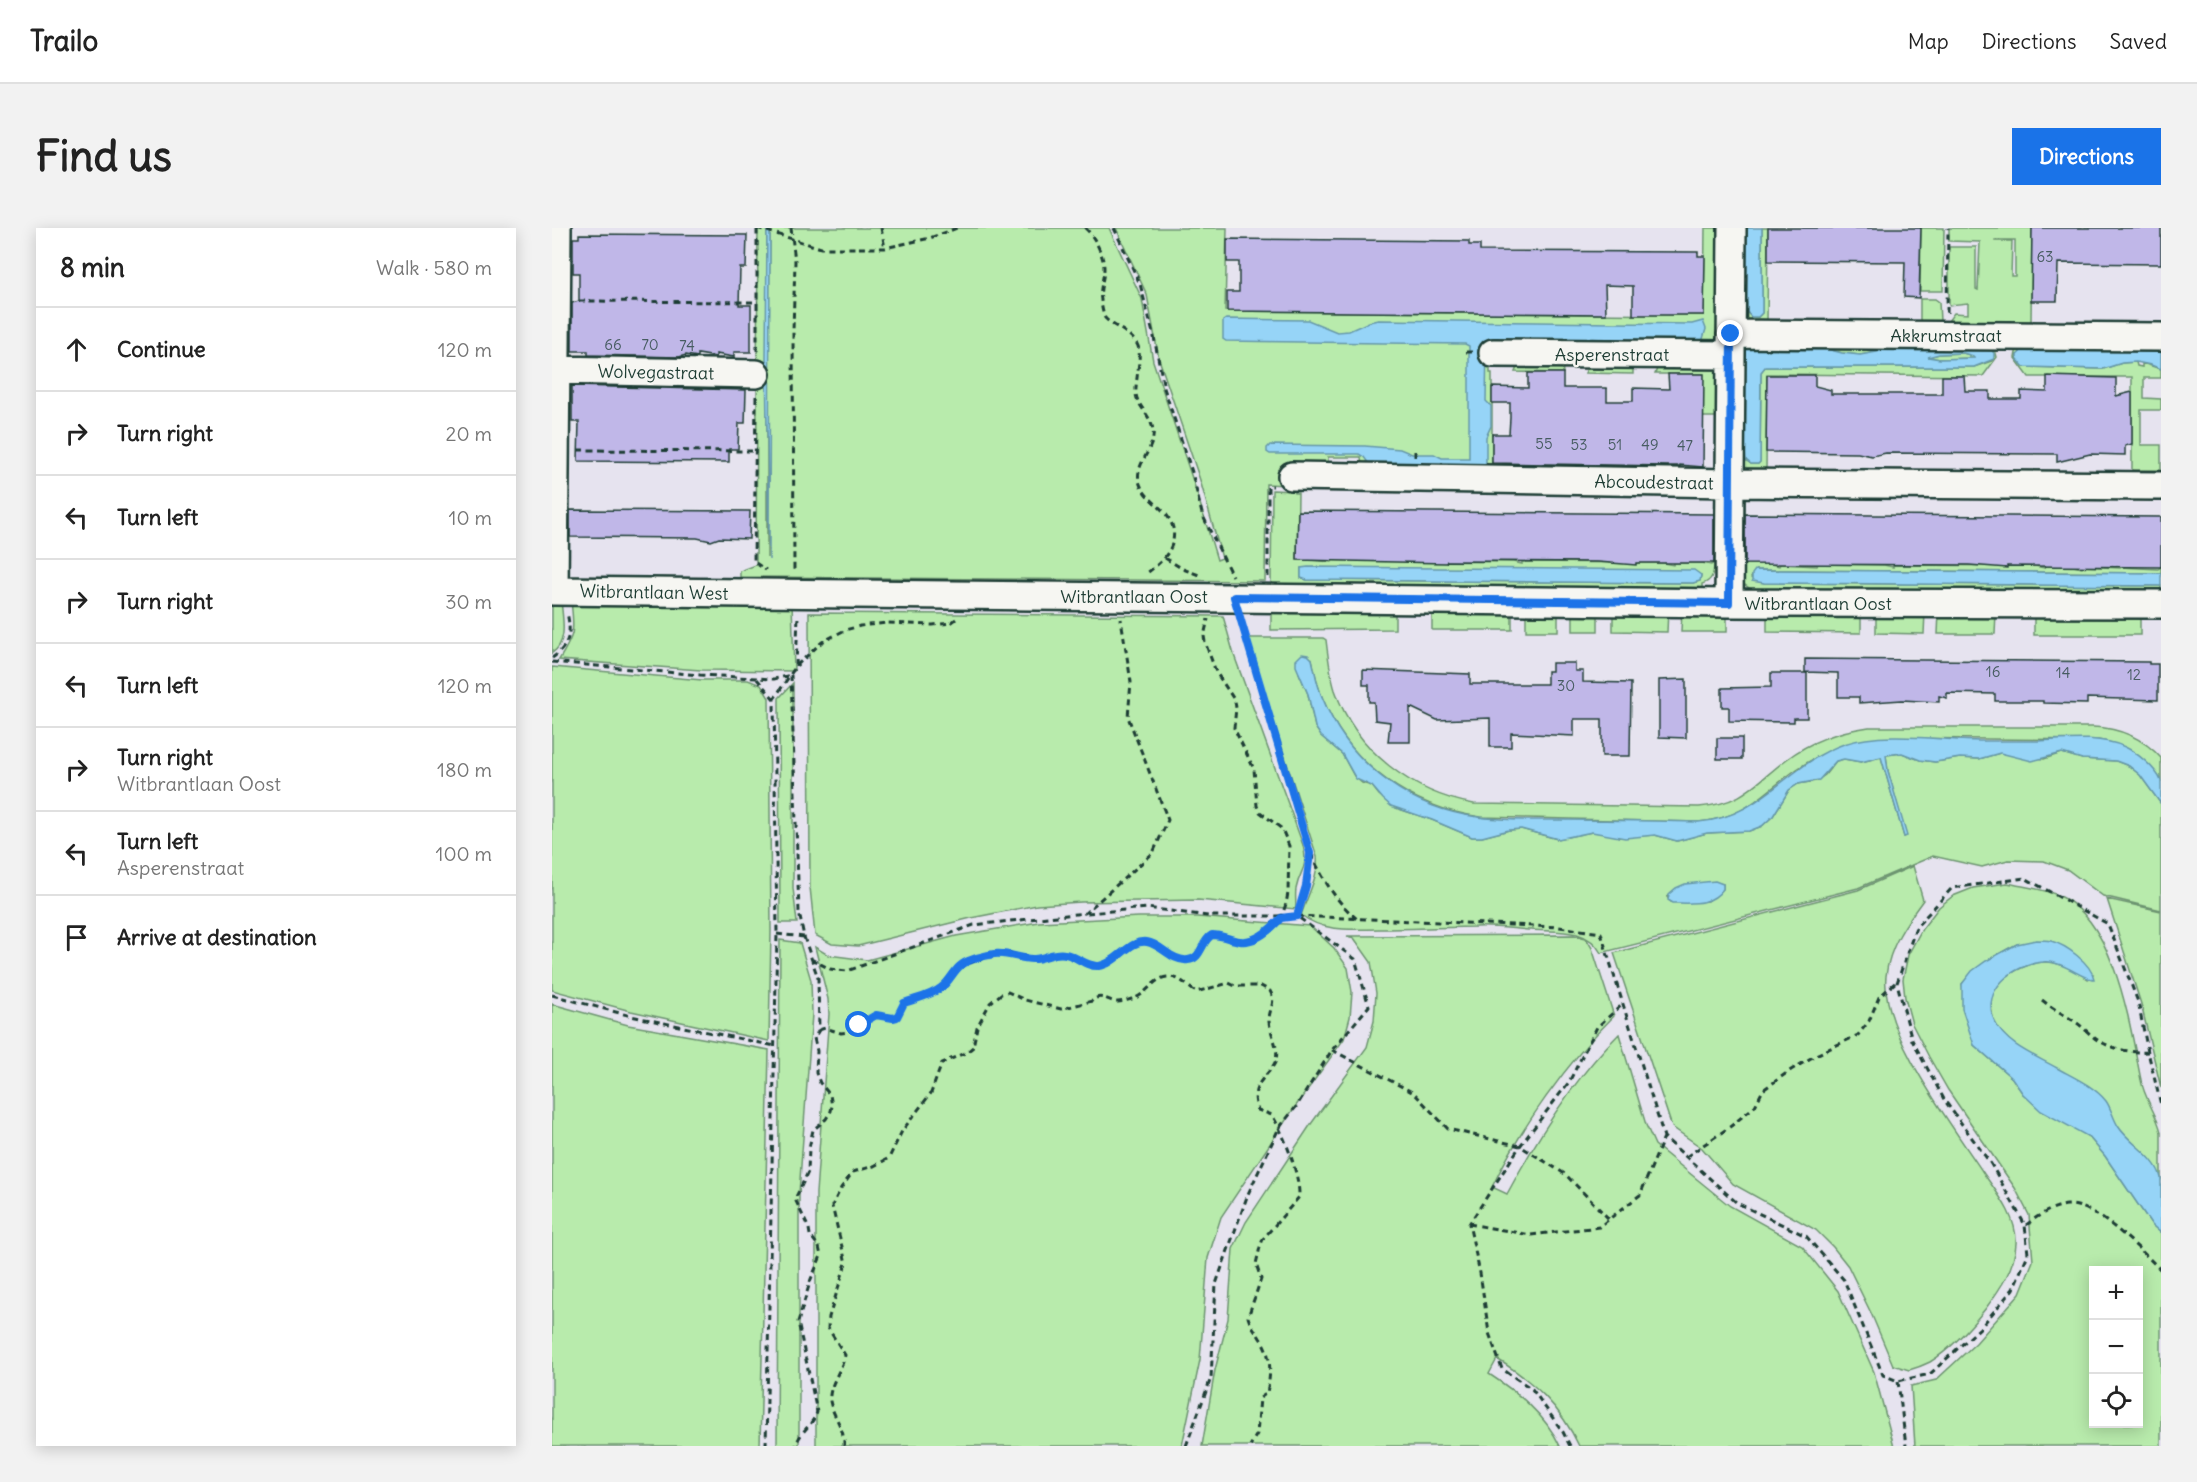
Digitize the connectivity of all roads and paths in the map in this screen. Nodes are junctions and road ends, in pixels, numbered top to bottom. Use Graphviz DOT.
graph roads {
  1 [pos="557,228"];
  2 [pos="757,228"];
  3 [pos="791,228"];
  4 [pos="881,228"];
  5 [pos="957,228"];
  6 [pos="1085,228"];
  7 [pos="1114,228"];
  8 [pos="1731,228"];
  9 [pos="1948,228"];
  10 [pos="791,239"];
  11 [pos="885,248"];
  12 [pos="554,264"];
  13 [pos="556,301"];
  14 [pos="758,302"];
  15 [pos="1947,335"];
  16 [pos="2161,337"];
  17 [pos="1731,344"];
  18 [pos="1492,353"];
  19 [pos="556,370"];
  20 [pos="756,374"];
  21 [pos="555,450"];
  22 [pos="755,451"];
  23 [pos="1292,476"];
  24 [pos="1730,483"];
  25 [pos="2161,486"];
  26 [pos="556,591"];
  27 [pos="755,594"];
  28 [pos="799,594"];
  29 [pos="980,595"];
  30 [pos="1118,596"];
  31 [pos="1223,596"];
  32 [pos="1268,597"];
  33 [pos="1729,603"];
  34 [pos="2161,604"];
  35 [pos="552,660"];
  36 [pos="796,666"];
  37 [pos="791,675"];
  38 [pos="756,678"];
  39 [pos="774,699"];
  40 [pos="1310,853"];
  41 [pos="1085,913"];
  42 [pos="1297,916"];
  43 [pos="1281,918"];
  44 [pos="1357,920"];
  45 [pos="777,934"];
  46 [pos="804,937"];
  47 [pos="811,959"];
  48 [pos="1898,980"];
  49 [pos="552,995"];
  50 [pos="2042,1000"];
  51 [pos="1623,1004"];
  52 [pos="819,1030"];
  53 [pos="775,1046"];
  54 [pos="1332,1050"];
  55 [pos="2148,1052"];
  56 [pos="2161,1106"];
  57 [pos="1279,1128"];
  58 [pos="1664,1137"];
  59 [pos="1520,1146"];
  60 [pos="1686,1157"];
  61 [pos="1609,1219"];
  62 [pos="1469,1224"];
  63 [pos="2025,1226"];
  64 [pos="2161,1270"];
  65 [pos="1898,1381"];
  66 [pos="766,1446"];
  67 [pos="796,1446"];
  68 [pos="844,1446"];
  69 [pos="1186,1446"];
  70 [pos="1250,1446"];
  71 [pos="1570,1446"];
  72 [pos="1906,1446"];
  1 -- 12 [label="street"];
  2 -- 10 [label="path"];
  2 -- 14 [label="path"];
  3 -- 10 [label="path"];
  4 -- 11 [label="path"];
  5 -- 11 [label="path"];
  6 -- 31 [label="path"];
  7 -- 31 [label="path"];
  8 -- 17 [label="street"];
  9 -- 15 [label="path"];
  10 -- 11 [label="path"];
  10 -- 28 [label="path"];
  12 -- 13 [label="street"];
  13 -- 14 [label="path"];
  13 -- 19 [label="street"];
  14 -- 20 [label="path"];
  15 -- 16 [label="street, Akkrumstraat"];
  15 -- 17 [label="street, Akkrumstraat"];
  17 -- 18 [label="street, Asperenstraat"];
  17 -- 24 [label="street"];
  19 -- 20 [label="street, Wolvegastraat"];
  19 -- 21 [label="street"];
  20 -- 22 [label="path"];
  21 -- 22 [label="path"];
  21 -- 26 [label="street"];
  22 -- 28 [label="path"];
  23 -- 24 [label="street, Abcoudestraat"];
  23 -- 32 [label="path"];
  24 -- 25 [label="street, Abcoudestraat"];
  24 -- 33 [label="street"];
  26 -- 27 [label="street, Witbrantlaan West"];
  26 -- 35 [label="path"];
  27 -- 28 [label="street, Witbrantlaan Oost"];
  28 -- 29 [label="street, Witbrantlaan Oost"];
  28 -- 36 [label="path"];
  29 -- 30 [label="street, Witbrantlaan Oost"];
  29 -- 36 [label="path"];
  30 -- 31 [label="street, Witbrantlaan Oost"];
  30 -- 41 [label="path"];
  31 -- 32 [label="street, Witbrantlaan Oost"];
  31 -- 40 [label="path"];
  31 -- 43 [label="path"];
  32 -- 33 [label="street, Witbrantlaan Oost"];
  33 -- 34 [label="street, Witbrantlaan Oost"];
  35 -- 38 [label="path"];
  36 -- 37 [label="path"];
  37 -- 38 [label="path"];
  37 -- 39 [label="path"];
  37 -- 46 [label="path"];
  38 -- 39 [label="path"];
  39 -- 45 [label="path"];
  40 -- 42 [label="path"];
  40 -- 44 [label="path"];
  41 -- 43 [label="path"];
  41 -- 47 [label="path"];
  42 -- 43 [label="path"];
  42 -- 44 [label="path"];
  42 -- 54 [label="path"];
  43 -- 52 [label="path"];
  44 -- 51 [label="path"];
  45 -- 46 [label="path"];
  45 -- 53 [label="path"];
  46 -- 47 [label="path"];
  47 -- 52 [label="path"];
  48 -- 55 [label="path"];
  48 -- 60 [label="path"];
  48 -- 63 [label="path"];
  49 -- 53 [label="path"];
  50 -- 55 [label="path"];
  51 -- 58 [label="path"];
  51 -- 59 [label="path"];
  52 -- 67 [label="path"];
  53 -- 66 [label="path"];
  54 -- 57 [label="path"];
  54 -- 59 [label="path"];
  55 -- 56 [label="path"];
  57 -- 68 [label="path"];
  57 -- 69 [label="path"];
  57 -- 70 [label="path"];
  58 -- 60 [label="path"];
  58 -- 61 [label="path"];
  59 -- 61 [label="path"];
  59 -- 62 [label="path"];
  60 -- 65 [label="path"];
  61 -- 62 [label="path"];
  62 -- 71 [label="path"];
  63 -- 64 [label="path"];
  63 -- 65 [label="path"];
  65 -- 72 [label="path"];
}
